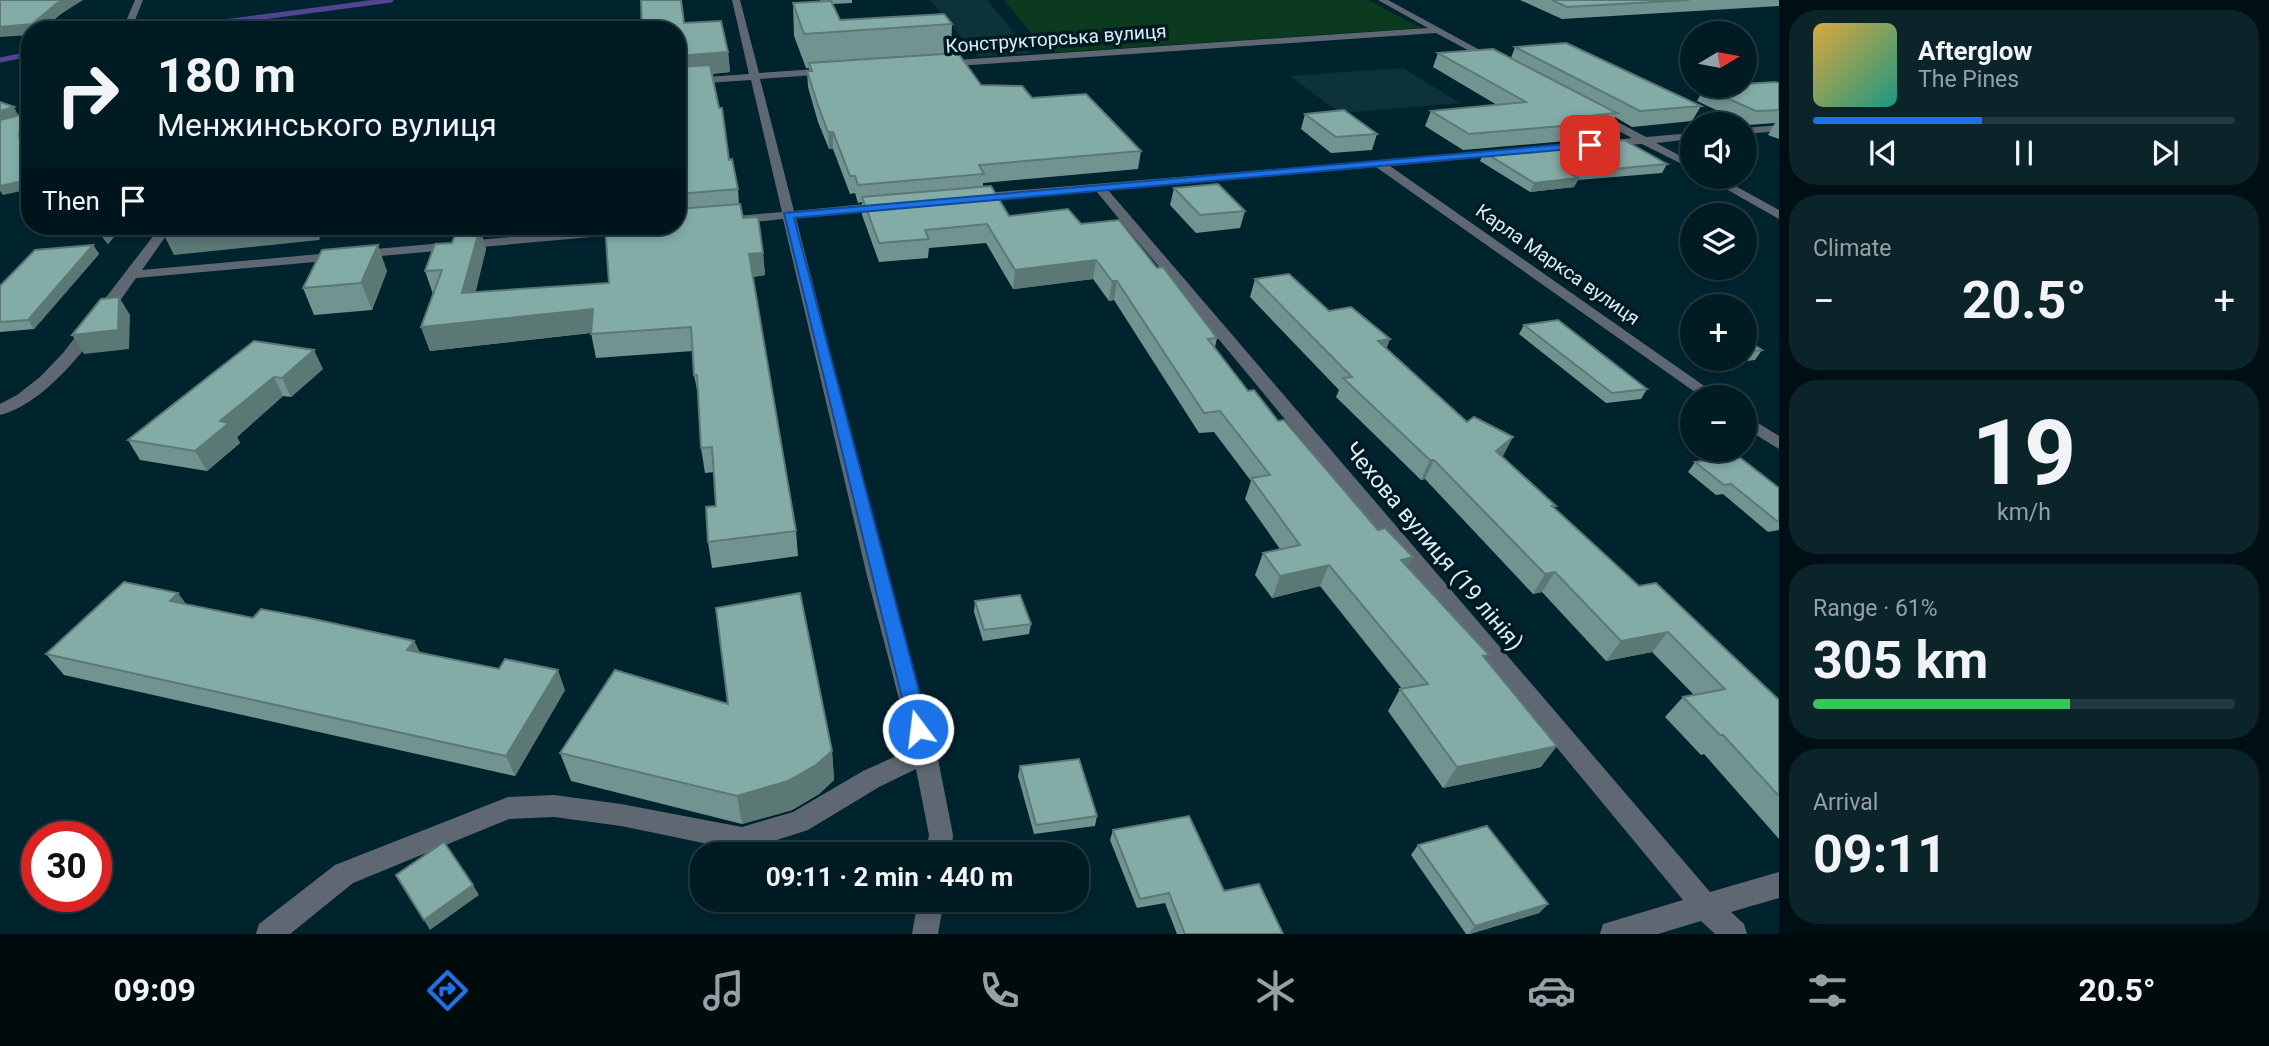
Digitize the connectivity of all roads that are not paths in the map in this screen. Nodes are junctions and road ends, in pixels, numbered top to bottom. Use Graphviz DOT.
graph roads {
  1 [pos="139,0"];
  2 [pos="736,0"];
  3 [pos="1382,0"];
  4 [pos="131,21"];
  5 [pos="1438,30"];
  6 [pos="930,64"];
  7 [pos="1504,65"];
  8 [pos="835,71"];
  9 [pos="753,76"];
  10 [pos="686,81"];
  11 [pos="1584,108"];
  12 [pos="1779,128"];
  13 [pos="1757,130"];
  14 [pos="1680,137"];
  15 [pos="1644,140"];
  16 [pos="1590,145"];
  17 [pos="1521,151"];
  18 [pos="1680,160"];
  19 [pos="1379,164"];
  20 [pos="1099,187"];
  21 [pos="1732,189"];
  22 [pos="964,199"];
  23 [pos="896,205"];
  24 [pos="788,215"];
  25 [pos="1779,215"];
  26 [pos="719,221"];
  27 [pos="160,235"];
  28 [pos="571,235"];
  29 [pos="129,275"];
  30 [pos="1695,385"];
  31 [pos="0,410"];
  32 [pos="1757,428"];
  33 [pos="1779,444"];
  34 [pos="925,754"];
  35 [pos="940,842"];
  36 [pos="1779,885"];
  37 [pos="1704,905"];
  38 [pos="929,912"];
  39 [pos="268,934"];
  40 [pos="925,934"];
  41 [pos="1613,934"];
  42 [pos="1734,934"];
  1 -- 4 [label="street"];
  2 -- 9 [label="street"];
  3 -- 5 [label="street"];
  5 -- 6 [label="street, Конструкторська вулиця"];
  5 -- 7 [label="street"];
  8 -- 9 [label="street"];
  9 -- 10 [label="street"];
  9 -- 24 [label="street"];
  11 -- 15 [label="street"];
  12 -- 13 [label="street"];
  14 -- 15 [label="street"];
  15 -- 16 [label="street"];
  15 -- 18 [label="street"];
  17 -- 19 [label="street"];
  19 -- 20 [label="street"];
  19 -- 30 [label="street, Карла Маркса вулиця"];
  20 -- 22 [label="street"];
  20 -- 37 [label="street, Чехова вулиця (19 лiнiя)"];
  21 -- 25 [label="street"];
  23 -- 24 [label="street"];
  24 -- 26 [label="street"];
  24 -- 34 [label="street"];
  27 -- 29 [label="street"];
  28 -- 29 [label="street"];
  29 -- 31 [label="street"];
  32 -- 33 [label="street"];
  34 -- 35 [label="street"];
  34 -- 39 [label="street"];
  36 -- 37 [label="street"];
  37 -- 41 [label="street"];
  37 -- 42 [label="street, Чехова вулиця (19 лiнiя)"];
  38 -- 40 [label="street"];
}
